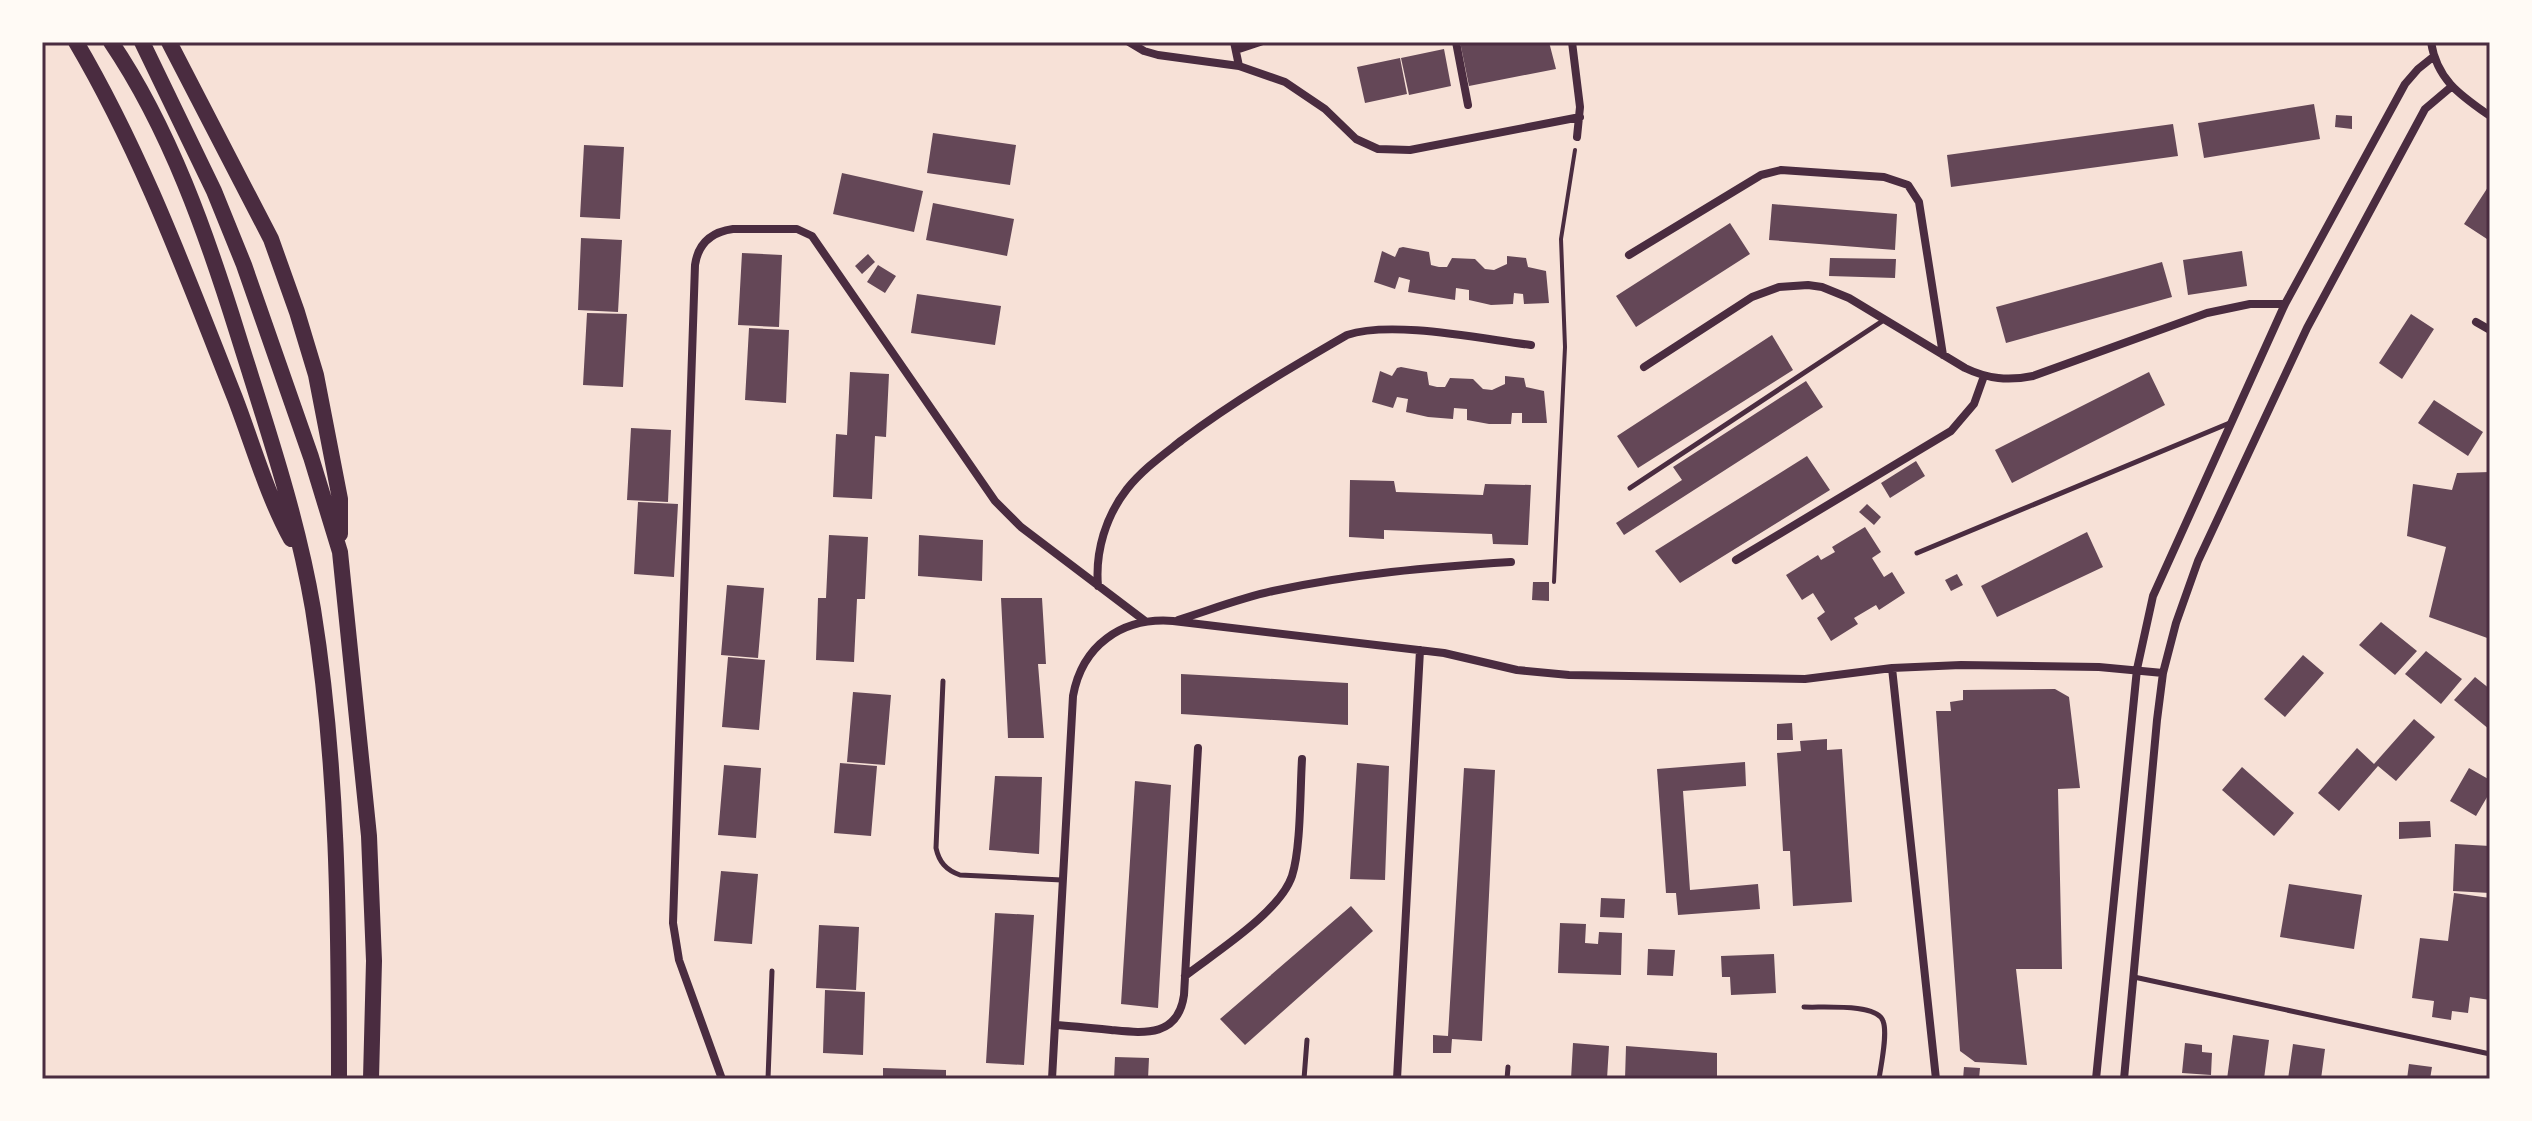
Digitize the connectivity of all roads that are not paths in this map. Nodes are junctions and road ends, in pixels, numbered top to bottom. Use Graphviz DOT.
graph roads {
  1 [pos="76,42"];
  2 [pos="111,42"];
  3 [pos="142,42"];
  4 [pos="169,42"];
  5 [pos="1129,42"];
  6 [pos="1260,42"];
  7 [pos="1456,42"];
  8 [pos="1572,42"];
  9 [pos="2431,42"];
  10 [pos="1235,46"];
  11 [pos="2433,57"];
  12 [pos="1239,66"];
  13 [pos="2451,87"];
  14 [pos="1468,105"];
  15 [pos="2490,116"];
  16 [pos="1580,117"];
  17 [pos="1577,137"];
  18 [pos="1629,255"];
  19 [pos="2285,304"];
  20 [pos="1885,319"];
  21 [pos="2476,322"];
  22 [pos="2490,330"];
  23 [pos="1531,345"];
  24 [pos="1943,355"];
  25 [pos="1644,367"];
  26 [pos="1984,376"];
  27 [pos="2233,421"];
  28 [pos="1630,488"];
  29 [pos="340,552"];
  30 [pos="1917,553"];
  31 [pos="303,559"];
  32 [pos="1736,560"];
  33 [pos="1511,562"];
  34 [pos="1098,586"];
  35 [pos="1145,621"];
  36 [pos="1173,621"];
  37 [pos="1420,650"];
  38 [pos="1892,668"];
  39 [pos="2137,669"];
  40 [pos="2163,673"];
  41 [pos="943,681"];
  42 [pos="1198,748"];
  43 [pos="1302,759"];
  44 [pos="1062,880"];
  45 [pos="772,971"];
  46 [pos="1185,976"];
  47 [pos="2133,976"];
  48 [pos="1804,1007"];
  49 [pos="1055,1025"];
  50 [pos="1307,1040"];
  51 [pos="2490,1054"];
  52 [pos="1508,1067"];
  53 [pos="339,1079"];
  54 [pos="371,1079"];
  55 [pos="722,1079"];
  56 [pos="768,1079"];
  57 [pos="1052,1079"];
  58 [pos="1304,1079"];
  59 [pos="1397,1079"];
  60 [pos="1507,1079"];
  61 [pos="1879,1079"];
  62 [pos="1936,1079"];
  63 [pos="2096,1079"];
  64 [pos="2124,1079"];
  1 -- 31 [label="highway"];
  2 -- 31 [label="highway"];
  3 -- 29 [label="highway"];
  4 -- 29 [label="highway"];
  5 -- 12 [label="street"];
  6 -- 10 [label="street"];
  7 -- 14 [label="street"];
  8 -- 16 [label="street"];
  9 -- 11 [label="street"];
  10 -- 12 [label="street"];
  11 -- 13 [label="street"];
  11 -- 19 [label="street"];
  12 -- 16 [label="street"];
  13 -- 15 [label="street"];
  13 -- 40 [label="street"];
  16 -- 17 [label="street"];
  18 -- 24 [label="street"];
  19 -- 26 [label="street"];
  19 -- 27 [label="street"];
  20 -- 24 [label="street"];
  20 -- 25 [label="street"];
  20 -- 28 [label="lane"];
  21 -- 22 [label="street"];
  23 -- 34 [label="street"];
  24 -- 26 [label="street"];
  26 -- 32 [label="street"];
  27 -- 30 [label="lane"];
  27 -- 39 [label="street"];
  29 -- 54 [label="highway"];
  31 -- 53 [label="highway"];
  33 -- 36 [label="street"];
  34 -- 35 [label="street"];
  34 -- 55 [label="street"];
  35 -- 36 [label="street"];
  35 -- 44 [label="street"];
  36 -- 37 [label="street"];
  37 -- 38 [label="street"];
  37 -- 59 [label="street"];
  38 -- 39 [label="street"];
  38 -- 62 [label="street"];
  39 -- 40 [label="street"];
  39 -- 63 [label="street"];
  40 -- 47 [label="street"];
  41 -- 44 [label="lane"];
  42 -- 46 [label="street"];
  43 -- 46 [label="street"];
  44 -- 49 [label="street"];
  45 -- 56 [label="lane"];
  46 -- 49 [label="street"];
  47 -- 51 [label="lane"];
  47 -- 64 [label="street"];
  48 -- 61 [label="lane"];
  49 -- 57 [label="street"];
  50 -- 58 [label="lane"];
  52 -- 60 [label="lane"];
}
